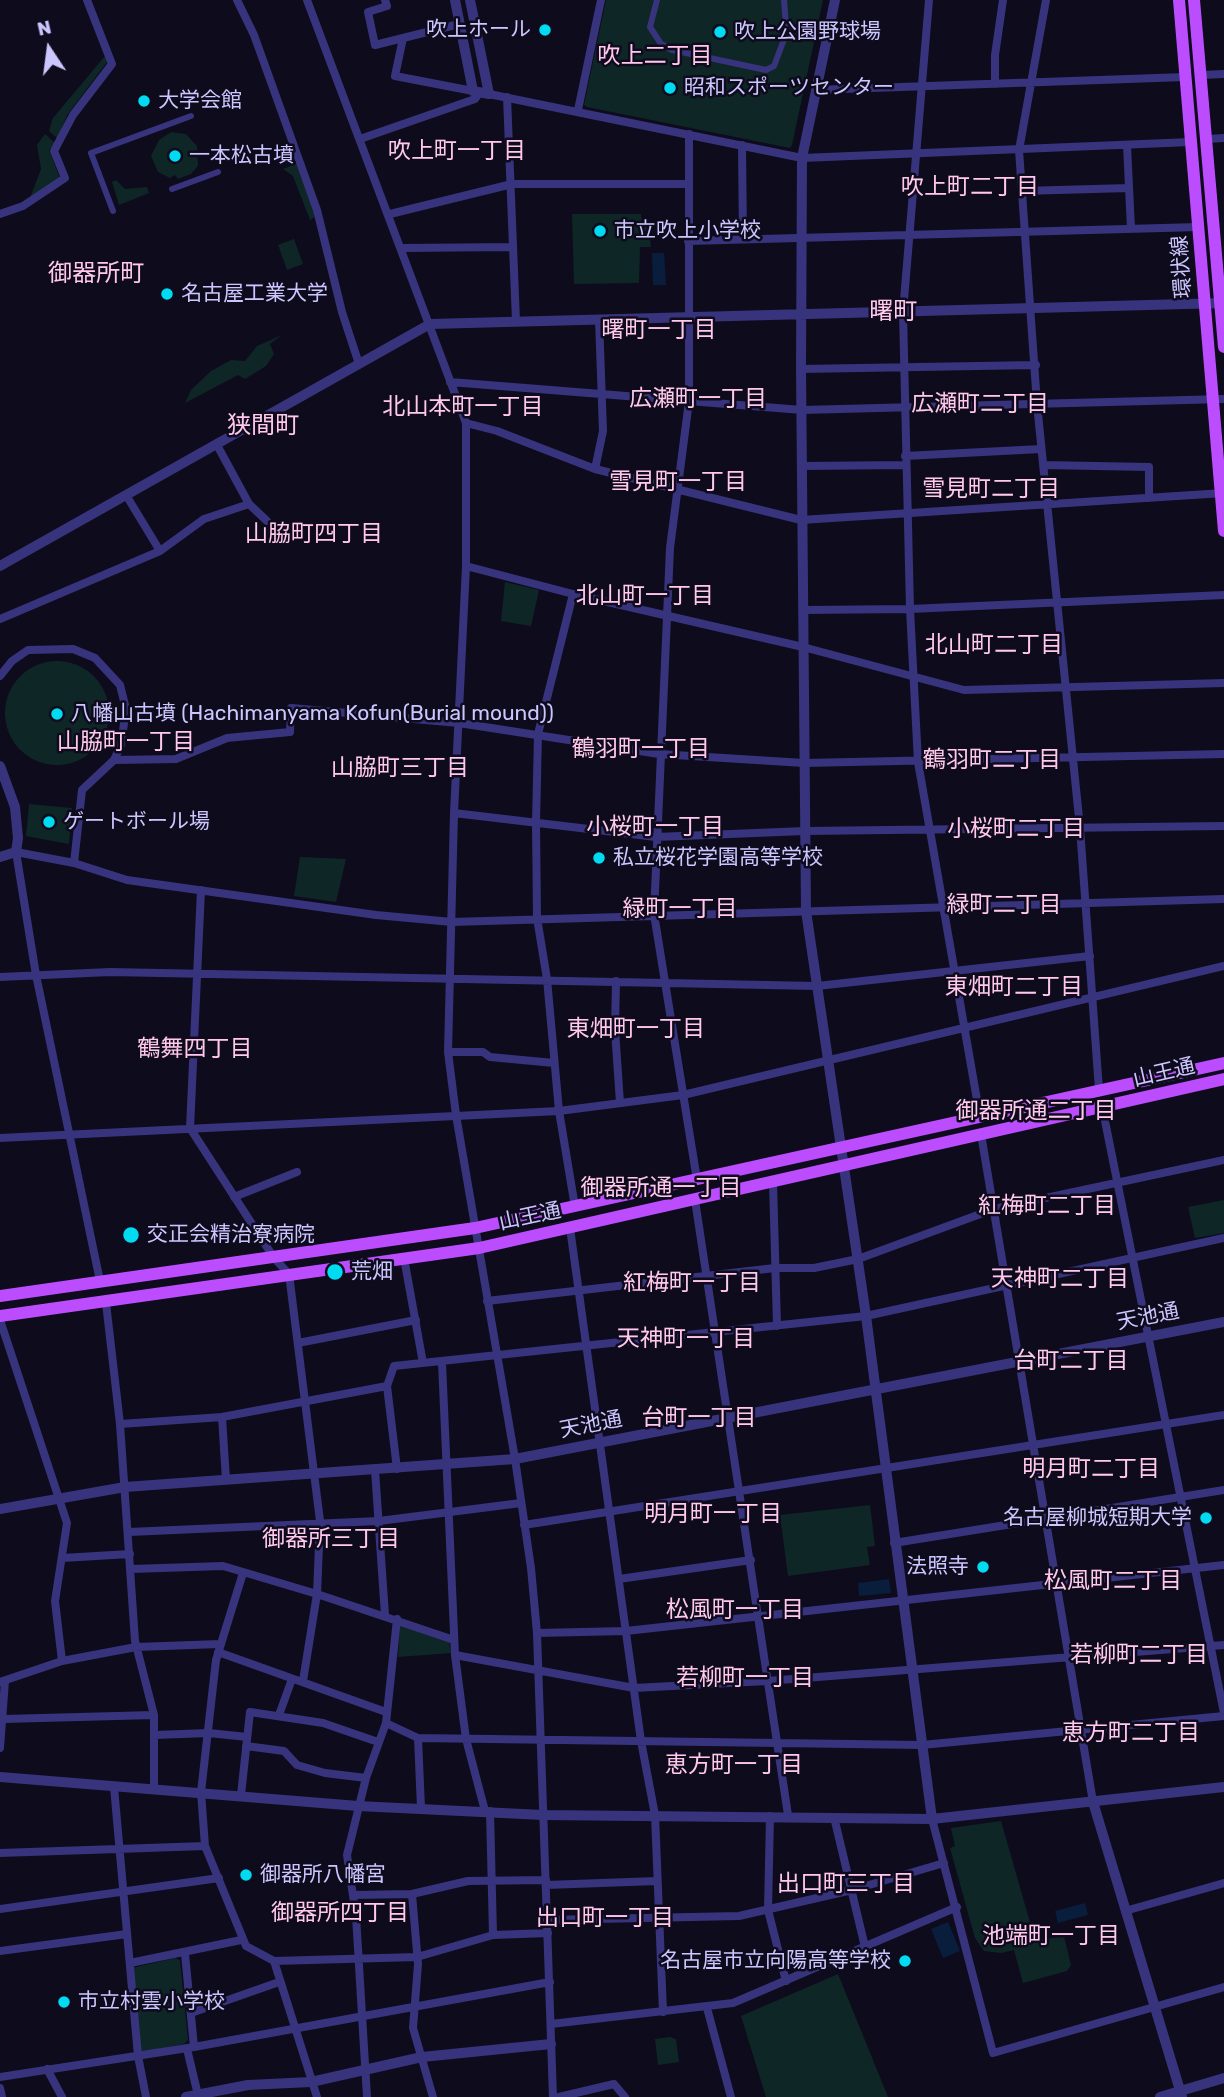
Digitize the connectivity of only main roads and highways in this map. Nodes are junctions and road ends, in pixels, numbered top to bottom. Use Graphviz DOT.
graph roads {
  1 [pos="1179,0"];
  2 [pos="1194,0"];
  3 [pos="1219,227"];
  4 [pos="1222,303"];
  5 [pos="1224,347"];
  6 [pos="1219,399"];
  7 [pos="1222,494"];
  8 [pos="1224,531"];
  9 [pos="1224,1063"];
  10 [pos="1224,1079"];
  11 [pos="0,1296"];
  12 [pos="0,1318"];
  1 -- 6 [label="main road, 環状線"];
  2 -- 3 [label="main road, 環状線"];
  3 -- 4 [label="main road, 環状線"];
  4 -- 5 [label="main road, 環状線"];
  6 -- 7 [label="main road, 環状線"];
  7 -- 8 [label="main road, 環状線"];
  9 -- 11 [label="main road, 山王通"];
  10 -- 12 [label="main road, 山王通"];
}
